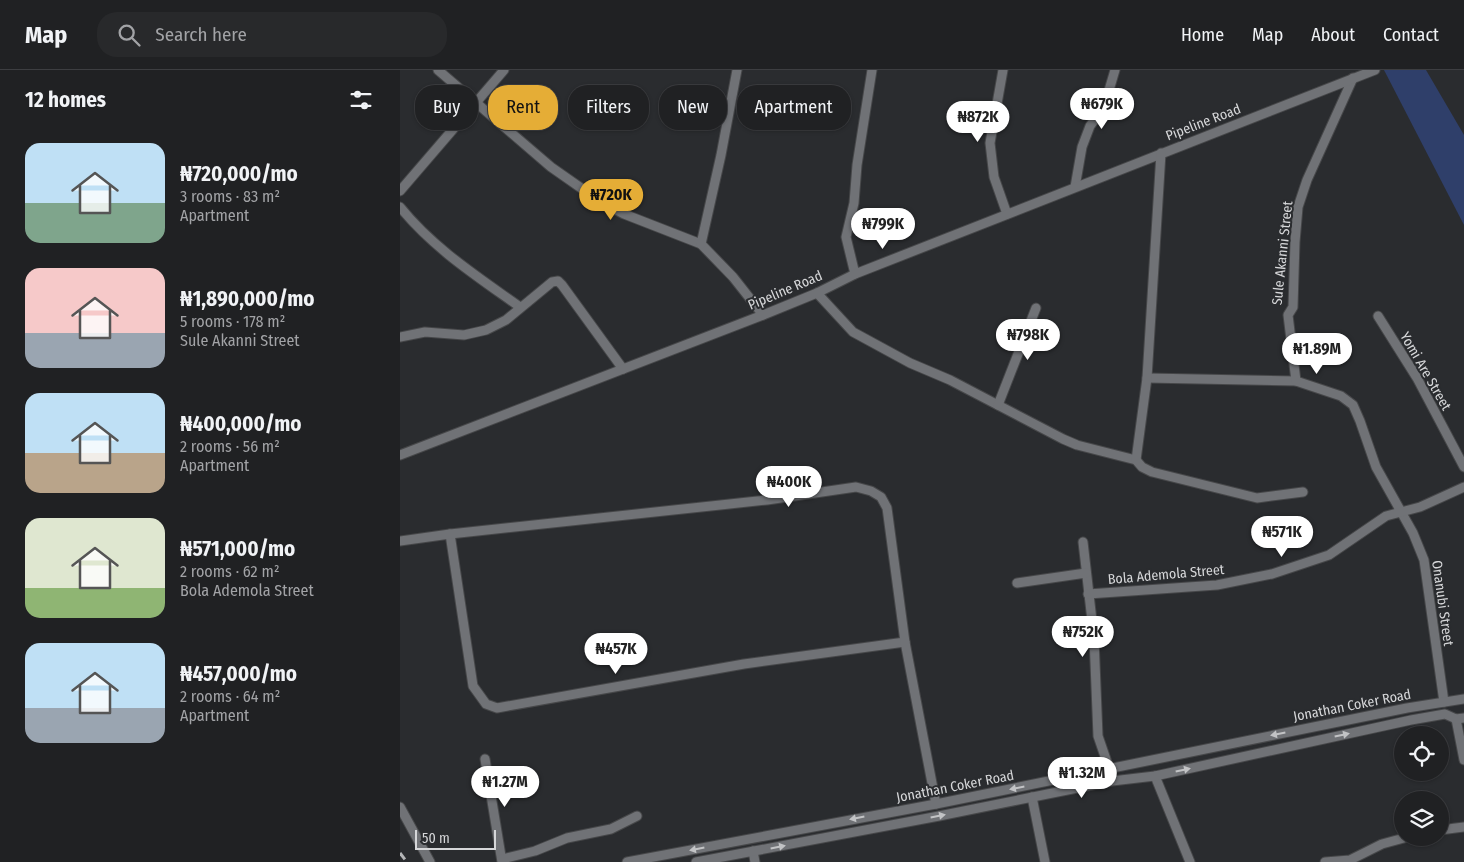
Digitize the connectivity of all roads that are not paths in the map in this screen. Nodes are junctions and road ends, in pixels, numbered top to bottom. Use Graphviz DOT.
graph roads {
  1 [pos="438,70"];
  2 [pos="504,70"];
  3 [pos="737,70"];
  4 [pos="872,70"];
  5 [pos="1003,70"];
  6 [pos="1115,70"];
  7 [pos="1375,70"];
  8 [pos="1353,78"];
  9 [pos="454,85"];
  10 [pos="478,100"];
  11 [pos="478,106"];
  12 [pos="453,130"];
  13 [pos="1161,153"];
  14 [pos="1075,187"];
  15 [pos="400,191"];
  16 [pos="400,207"];
  17 [pos="1008,214"];
  18 [pos="701,244"];
  19 [pos="855,274"];
  20 [pos="817,293"];
  21 [pos="520,307"];
  22 [pos="1036,308"];
  23 [pos="763,315"];
  24 [pos="1378,316"];
  25 [pos="400,337"];
  26 [pos="623,369"];
  27 [pos="1146,378"];
  28 [pos="1296,381"];
  29 [pos="998,405"];
  30 [pos="400,455"];
  31 [pos="1136,460"];
  32 [pos="1464,467"];
  33 [pos="1464,487"];
  34 [pos="1303,492"];
  35 [pos="1401,512"];
  36 [pos="450,534"];
  37 [pos="400,541"];
  38 [pos="1083,542"];
  39 [pos="1086,573"];
  40 [pos="1017,582"];
  41 [pos="1088,594"];
  42 [pos="905,642"];
  43 [pos="1464,699"];
  44 [pos="1444,702"];
  45 [pos="1460,718"];
  46 [pos="485,759"];
  47 [pos="1464,760"];
  48 [pos="1109,768"];
  49 [pos="1155,776"];
  50 [pos="1032,797"];
  51 [pos="936,804"];
  52 [pos="400,807"];
  53 [pos="637,816"];
  54 [pos="1464,826"];
  55 [pos="1449,828"];
  56 [pos="1394,841"];
  57 [pos="754,851"];
  58 [pos="502,861"];
  59 [pos="430,862"];
  60 [pos="628,862"];
  61 [pos="696,862"];
  62 [pos="755,862"];
  63 [pos="1045,862"];
  64 [pos="1190,862"];
  65 [pos="1325,862"];
  1 -- 9 [label="street"];
  2 -- 10 [label="street"];
  3 -- 18 [label="street"];
  4 -- 19 [label="street"];
  5 -- 17 [label="street"];
  6 -- 14 [label="street"];
  7 -- 8 [label="street, Pipeline Road"];
  8 -- 13 [label="street, Pipeline Road"];
  8 -- 28 [label="street, Sule Akanni Street"];
  11 -- 18 [label="street"];
  12 -- 15 [label="street"];
  13 -- 14 [label="street, Pipeline Road"];
  13 -- 27 [label="street"];
  14 -- 17 [label="street, Pipeline Road"];
  16 -- 21 [label="street"];
  17 -- 19 [label="street, Pipeline Road"];
  18 -- 23 [label="street"];
  19 -- 20 [label="street, Pipeline Road"];
  20 -- 23 [label="street, Pipeline Road"];
  20 -- 29 [label="street"];
  21 -- 25 [label="street"];
  21 -- 26 [label="street"];
  22 -- 29 [label="street"];
  23 -- 26 [label="street, Pipeline Road"];
  24 -- 32 [label="street, Yomi Are Street"];
  26 -- 30 [label="street, Pipeline Road"];
  27 -- 28 [label="street, Onanubi Street"];
  27 -- 31 [label="street"];
  28 -- 35 [label="street, Onanubi Street"];
  29 -- 31 [label="street"];
  31 -- 34 [label="street"];
  33 -- 35 [label="street, Bola Ademola Street"];
  35 -- 41 [label="street, Bola Ademola Street"];
  35 -- 44 [label="street, Onanubi Street"];
  36 -- 37 [label="street"];
  36 -- 42 [label="street"];
  36 -- 42 [label="street"];
  38 -- 39 [label="street"];
  39 -- 40 [label="street"];
  39 -- 41 [label="street"];
  41 -- 48 [label="street"];
  42 -- 51 [label="street"];
  43 -- 44 [label="street, Jonathan Coker Road"];
  44 -- 48 [label="street, Jonathan Coker Road, one-way"];
  45 -- 47 [label="street"];
  49 -- 45 [label="street, Jonathan Coker Road, one-way"];
  46 -- 58 [label="street"];
  48 -- 51 [label="street, Jonathan Coker Road, one-way"];
  49 -- 50 [label="street, Jonathan Coker Road"];
  49 -- 64 [label="street"];
  57 -- 50 [label="street, Jonathan Coker Road, one-way"];
  50 -- 63 [label="street"];
  51 -- 60 [label="street, Jonathan Coker Road, one-way"];
  52 -- 59 [label="street"];
  53 -- 58 [label="street"];
  54 -- 55 [label="street"];
  56 -- 65 [label="street"];
  57 -- 61 [label="street, Jonathan Coker Road"];
  57 -- 62 [label="street"];
}
